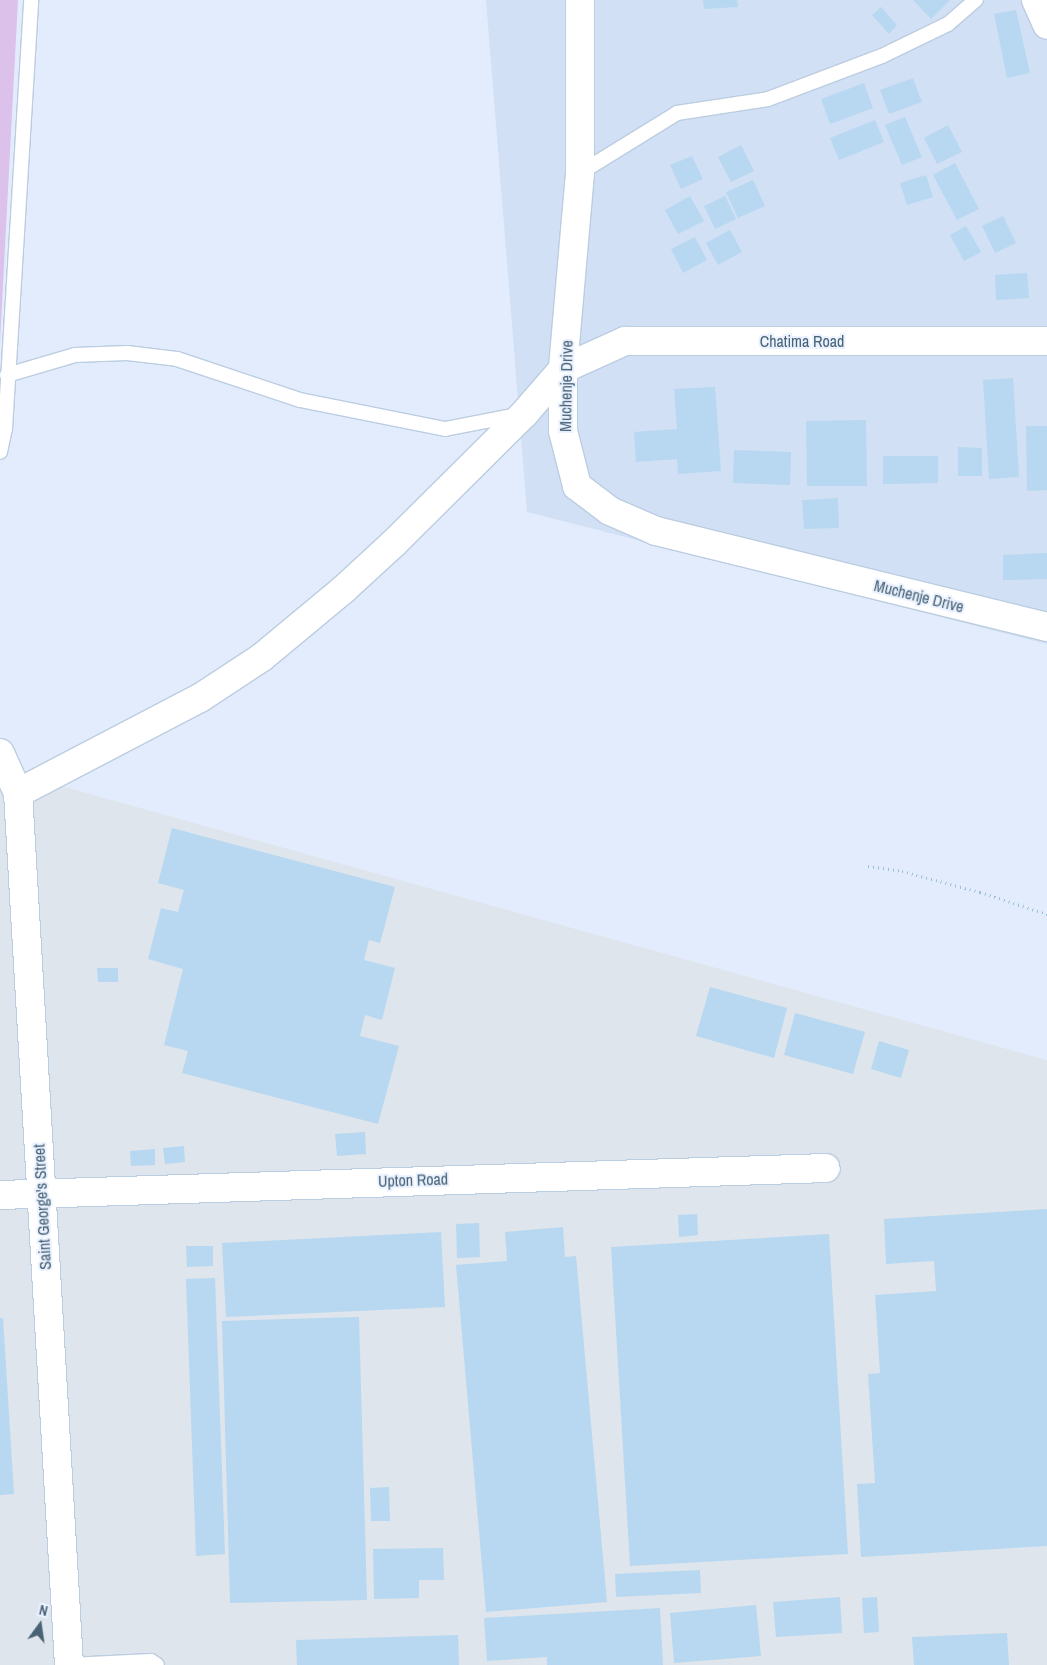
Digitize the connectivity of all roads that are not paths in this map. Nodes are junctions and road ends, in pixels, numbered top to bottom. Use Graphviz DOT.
graph roads {
  1 [pos="31,0"];
  2 [pos="580,0"];
  3 [pos="976,0"];
  4 [pos="1036,0"];
  5 [pos="1047,25"];
  6 [pos="580,173"];
  7 [pos="1047,341"];
  8 [pos="563,369"];
  9 [pos="7,375"];
  10 [pos="524,414"];
  11 [pos="0,452"];
  12 [pos="1047,628"];
  13 [pos="0,753"];
  14 [pos="18,794"];
  15 [pos="826,1168"];
  16 [pos="41,1192"];
  17 [pos="0,1194"];
  18 [pos="69,1665"];
  19 [pos="157,1665"];
  1 -- 9 [label="lane"];
  2 -- 6 [label="street, Muchenje Drive"];
  3 -- 6 [label="lane"];
  4 -- 5 [label="street"];
  6 -- 8 [label="street, Muchenje Drive"];
  7 -- 8 [label="street, Chatima Road"];
  8 -- 10 [label="street"];
  8 -- 12 [label="street, Muchenje Drive"];
  9 -- 10 [label="lane"];
  9 -- 11 [label="lane"];
  10 -- 14 [label="street"];
  13 -- 14 [label="street, Saint George's Street"];
  14 -- 16 [label="street, Saint George's Street"];
  15 -- 16 [label="street, Upton Road"];
  16 -- 17 [label="street, Upton Road"];
  16 -- 18 [label="street, Saint George's Street"];
  18 -- 19 [label="lane"];
}
